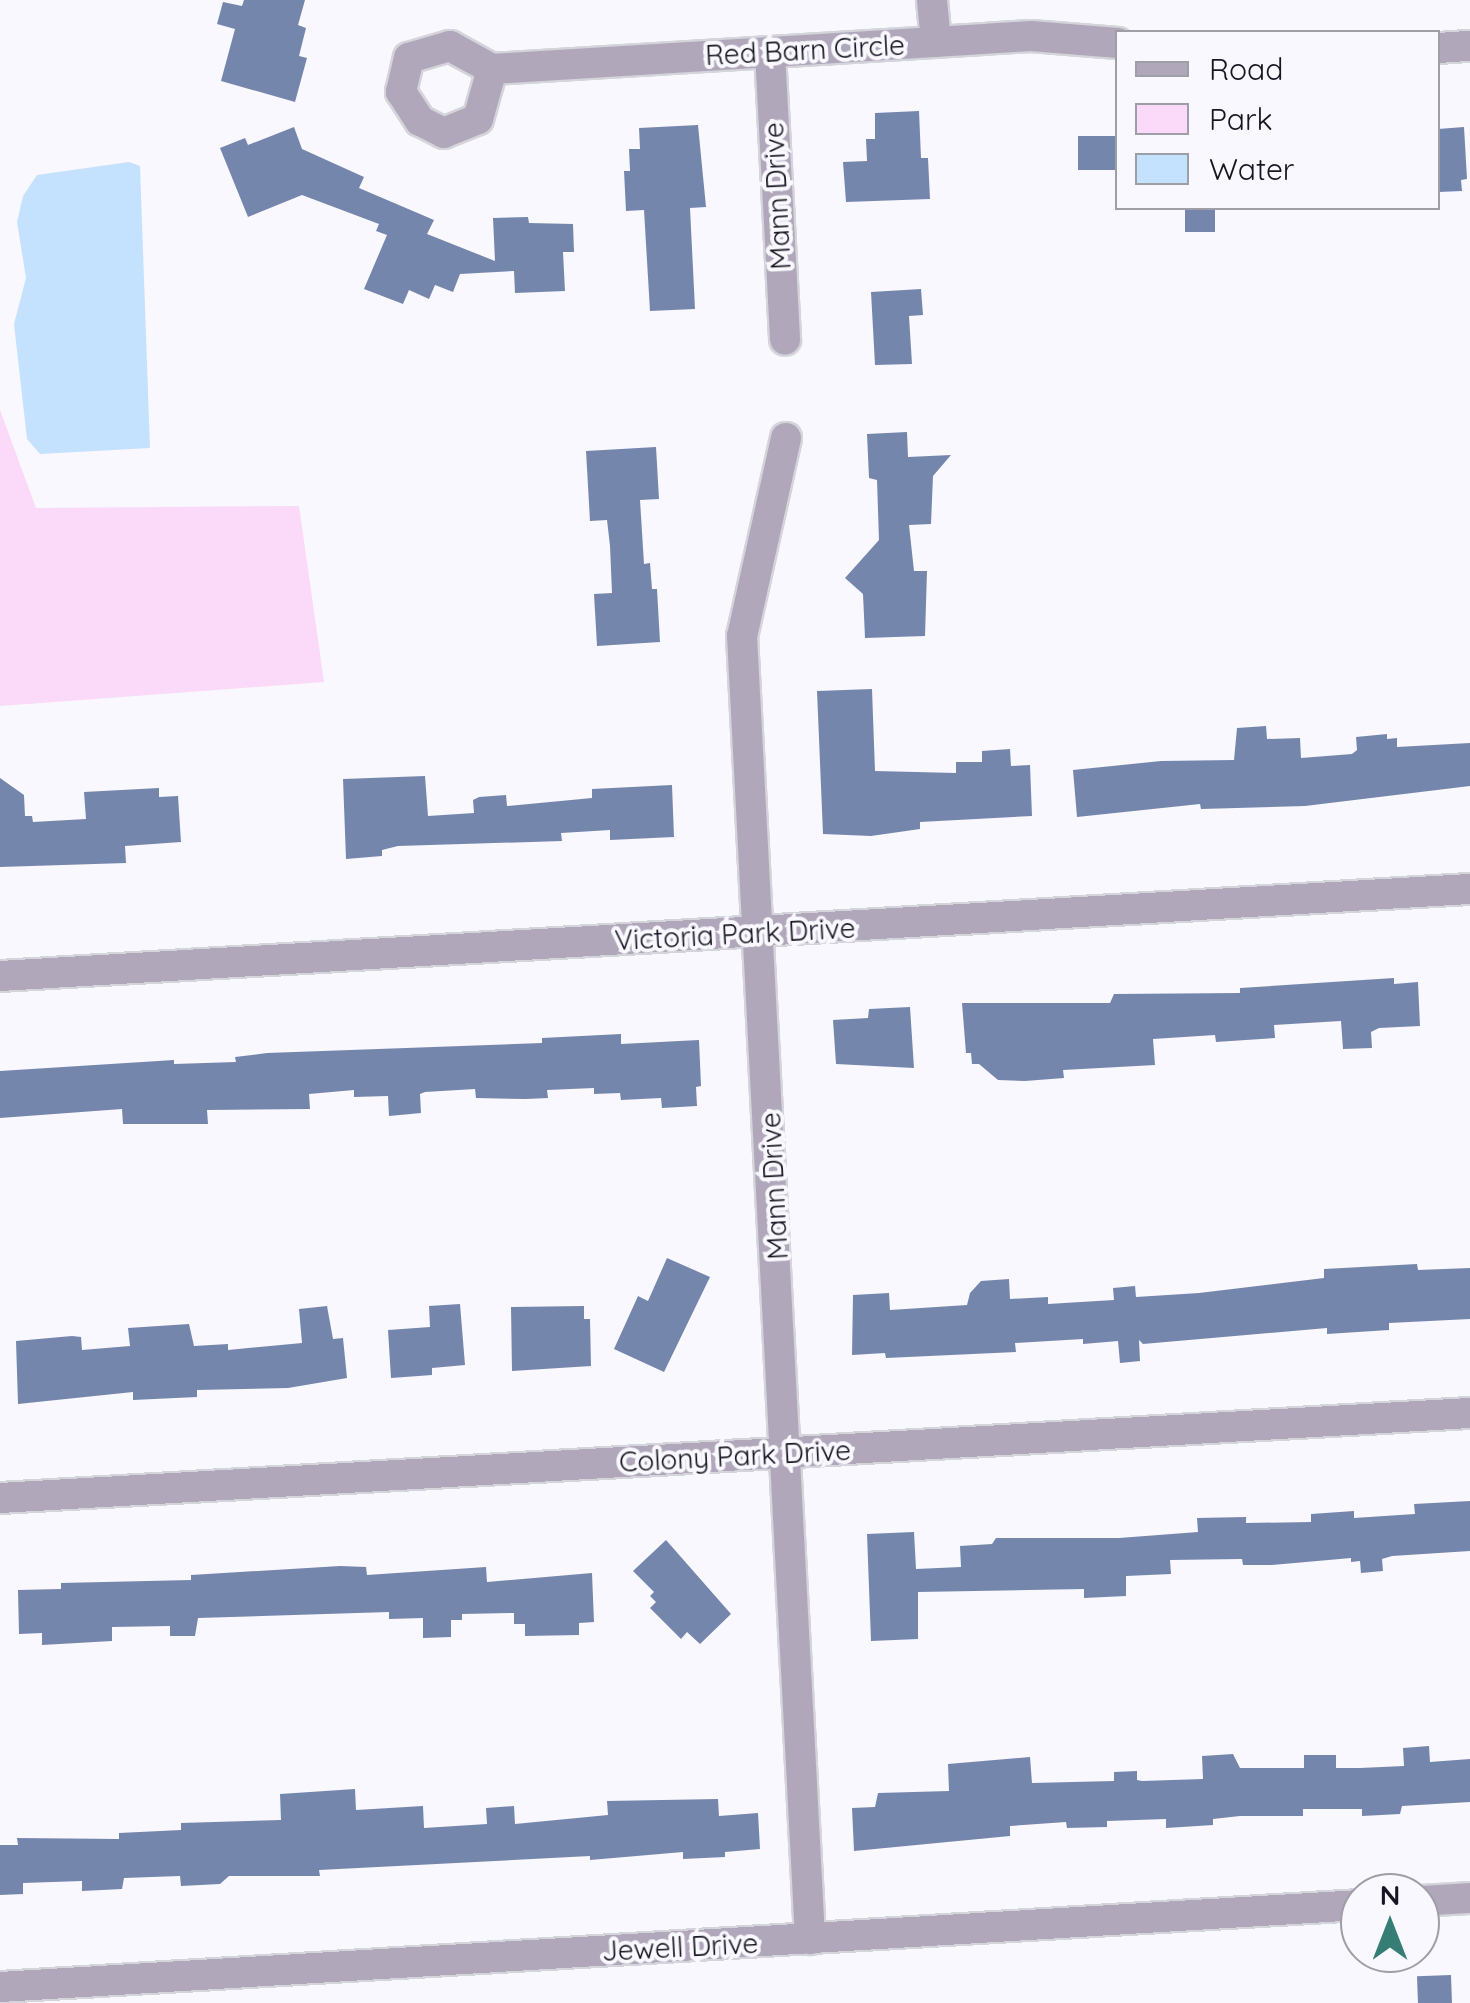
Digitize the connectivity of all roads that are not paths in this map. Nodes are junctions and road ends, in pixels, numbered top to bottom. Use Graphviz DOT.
graph roads {
  1 [pos="932,0"];
  2 [pos="936,42"];
  3 [pos="1115,43"];
  4 [pos="1470,46"];
  5 [pos="1440,48"];
  6 [pos="770,52"];
  7 [pos="492,69"];
  8 [pos="785,340"];
  9 [pos="786,438"];
  10 [pos="1470,889"];
  11 [pos="760,932"];
  12 [pos="0,976"];
  13 [pos="1470,1412"];
  14 [pos="788,1453"];
  15 [pos="0,1498"];
  16 [pos="1470,1898"];
  17 [pos="1440,1900"];
  18 [pos="1340,1906"];
  19 [pos="810,1939"];
  20 [pos="0,1986"];
  1 -- 2 [label="street"];
  2 -- 3 [label="street, Red Barn Circle"];
  2 -- 6 [label="street, Red Barn Circle"];
  4 -- 5 [label="street"];
  6 -- 7 [label="street, Red Barn Circle"];
  6 -- 8 [label="street, Mann Drive"];
  9 -- 11 [label="street, Mann Drive"];
  10 -- 11 [label="street, Victoria Park Drive"];
  11 -- 12 [label="street, Victoria Park Drive"];
  11 -- 14 [label="street, Mann Drive"];
  13 -- 14 [label="street, Colony Park Drive"];
  14 -- 15 [label="street, Colony Park Drive"];
  14 -- 19 [label="street, Mann Drive"];
  16 -- 17 [label="street"];
  18 -- 19 [label="street, Jewell Drive"];
  19 -- 20 [label="street, Jewell Drive"];
}
